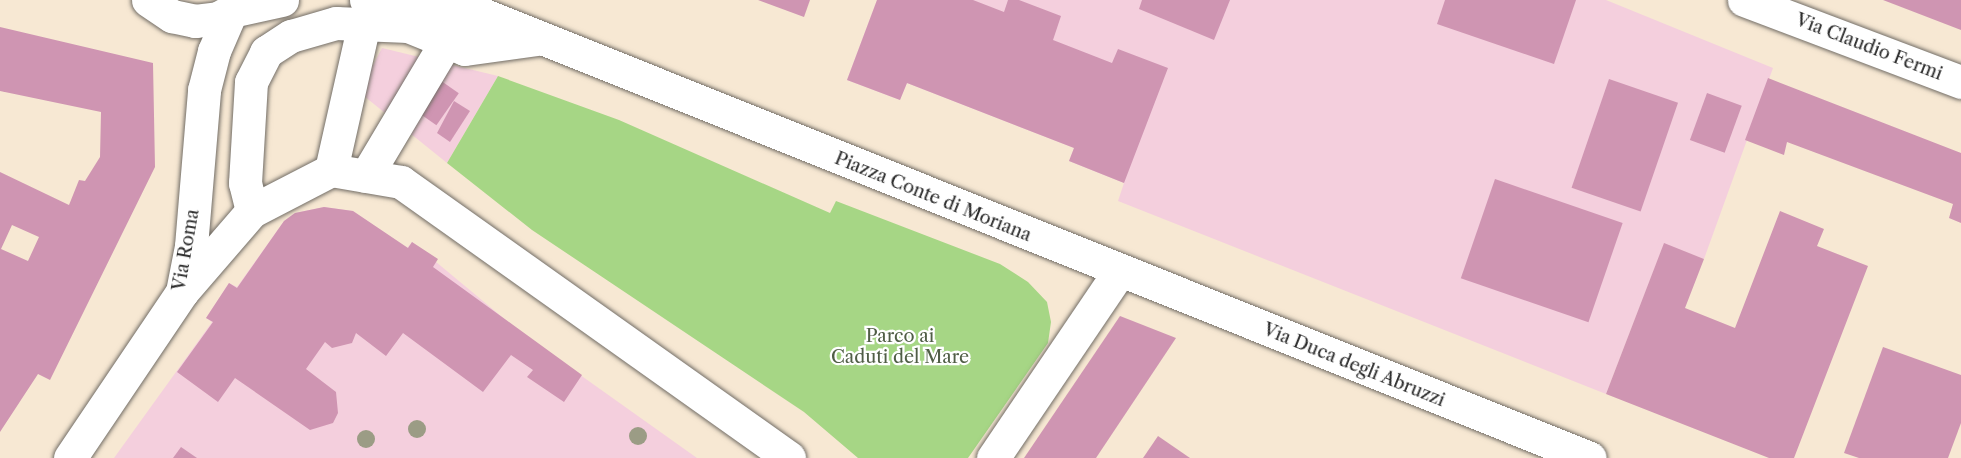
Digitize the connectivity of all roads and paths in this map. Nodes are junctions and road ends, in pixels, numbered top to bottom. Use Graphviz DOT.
graph roads {
  1 [pos="148,0"];
  2 [pos="282,0"];
  3 [pos="447,0"];
  4 [pos="1744,0"];
  5 [pos="240,8"];
  6 [pos="365,12"];
  7 [pos="537,39"];
  8 [pos="446,42"];
  9 [pos="1961,82"];
  10 [pos="331,170"];
  11 [pos="366,176"];
  12 [pos="252,211"];
  13 [pos="1119,272"];
  14 [pos="182,292"];
  15 [pos="70,458"];
  16 [pos="789,458"];
  17 [pos="993,458"];
  18 [pos="1590,458"];
  1 -- 5 [label="street"];
  2 -- 5 [label="street"];
  3 -- 7 [label="street, Piazza Conte di Moriana"];
  4 -- 9 [label="street, Via Claudio Fermi"];
  5 -- 14 [label="street, Via Roma"];
  6 -- 7 [label="street, Piazza Conte di Moriana"];
  6 -- 8 [label="street, Piazza Conte di Moriana"];
  6 -- 10 [label="street"];
  6 -- 12 [label="street, Piazza Conte di Moriana"];
  7 -- 8 [label="street, Piazza Conte di Moriana"];
  7 -- 13 [label="street, Piazza Conte di Moriana"];
  8 -- 11 [label="street"];
  10 -- 11 [label="street"];
  10 -- 12 [label="street"];
  11 -- 16 [label="street"];
  12 -- 14 [label="street"];
  13 -- 17 [label="street"];
  13 -- 18 [label="street, Via Duca degli Abruzzi"];
  14 -- 15 [label="street, Via Roma"];
}
